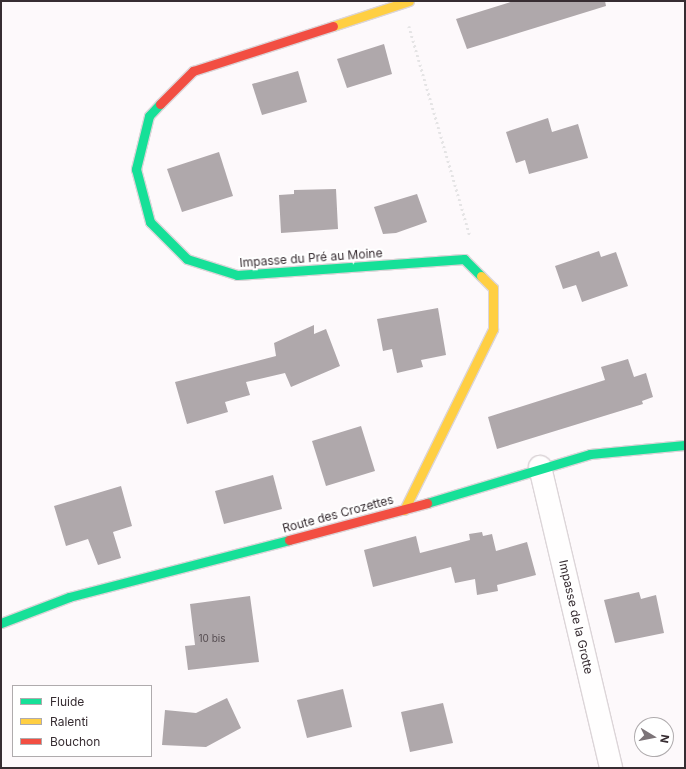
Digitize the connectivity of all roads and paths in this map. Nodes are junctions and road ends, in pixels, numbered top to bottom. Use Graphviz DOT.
graph roads {
  1 [pos="405,2"];
  2 [pos="464,259"];
  3 [pos="685,445"];
  4 [pos="540,467"];
  5 [pos="404,510"];
  6 [pos="1,623"];
  7 [pos="611,768"];
  1 -- 2 [label="path"];
  1 -- 2 [label="street, Impasse du Pré au Moine"];
  2 -- 5 [label="street"];
  3 -- 4 [label="street, Route des Crozettes"];
  4 -- 5 [label="street, Route des Crozettes"];
  4 -- 7 [label="street, Impasse de la Grotte"];
  5 -- 6 [label="street, Route des Crozettes"];
}
